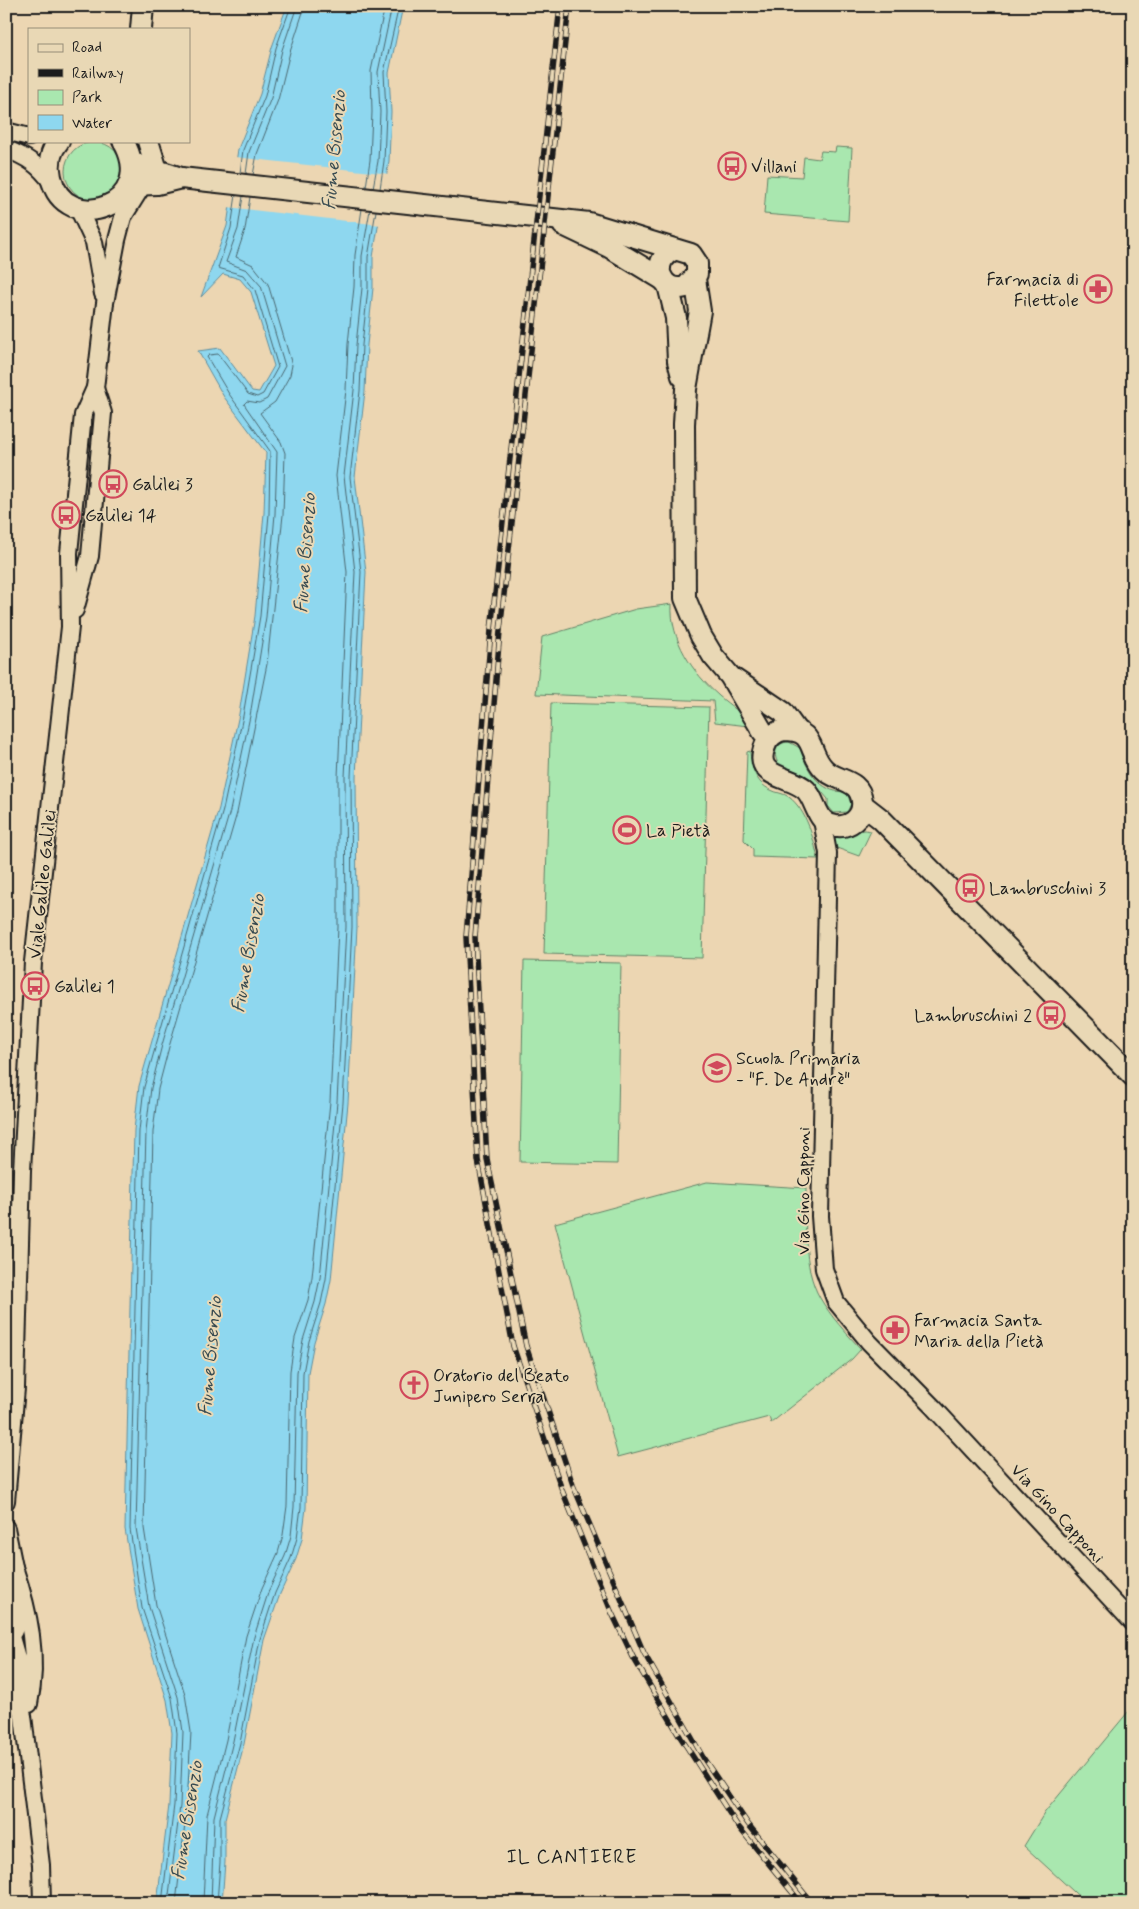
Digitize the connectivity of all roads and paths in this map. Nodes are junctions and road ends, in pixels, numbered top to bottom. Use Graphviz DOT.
graph roads {
  1 [pos="143,6"];
  2 [pos="141,28"];
  3 [pos="6,131"];
  4 [pos="28,137"];
  5 [pos="53,142"];
  6 [pos="148,142"];
  7 [pos="6,149"];
  8 [pos="130,149"];
  9 [pos="147,181"];
  10 [pos="52,184"];
  11 [pos="113,204"];
  12 [pos="78,208"];
  13 [pos="552,220"];
  14 [pos="674,250"];
  15 [pos="696,279"];
  16 [pos="665,282"];
  17 [pos="108,286"];
  18 [pos="105,304"];
  19 [pos="686,389"];
  20 [pos="730,676"];
  21 [pos="796,730"];
  22 [pos="769,738"];
  23 [pos="859,813"];
  24 [pos="822,820"];
  25 [pos="1133,1076"];
  26 [pos="6,1501"];
  27 [pos="6,1528"];
  28 [pos="14,1566"];
  29 [pos="8,1605"];
  30 [pos="1133,1623"];
  31 [pos="8,1638"];
  32 [pos="6,1665"];
  33 [pos="26,1710"];
  34 [pos="42,1903"];
  1 -- 2 [label="main road"];
  3 -- 4 [label="street"];
  5 -- 10 [label="main road"];
  6 -- 9 [label="main road"];
  7 -- 10 [label="street"];
  8 -- 9 [label="main road"];
  9 -- 11 [label="main road"];
  9 -- 13 [label="main road"];
  9 -- 17 [label="street"];
  10 -- 12 [label="main road"];
  11 -- 12 [label="main road"];
  11 -- 17 [label="street"];
  12 -- 18 [label="street"];
  13 -- 14 [label="main road"];
  13 -- 16 [label="main road"];
  14 -- 15 [label="main road"];
  14 -- 16 [label="main road"];
  15 -- 16 [label="main road"];
  15 -- 19 [label="main road"];
  16 -- 19 [label="main road"];
  17 -- 18 [label="street, Viale Galileo Galilei"];
  18 -- 26 [label="street, Viale Galileo Galilei"];
  19 -- 20 [label="main road"];
  20 -- 21 [label="main road"];
  20 -- 22 [label="main road"];
  21 -- 22 [label="main road"];
  21 -- 23 [label="main road"];
  22 -- 24 [label="main road"];
  23 -- 24 [label="main road"];
  23 -- 25 [label="main road"];
  24 -- 30 [label="street, Via Gino Capponi"];
  27 -- 28 [label="street"];
  28 -- 29 [label="street"];
  28 -- 33 [label="street"];
  29 -- 31 [label="street"];
  31 -- 33 [label="street"];
  32 -- 33 [label="street"];
  33 -- 34 [label="street"];
}
